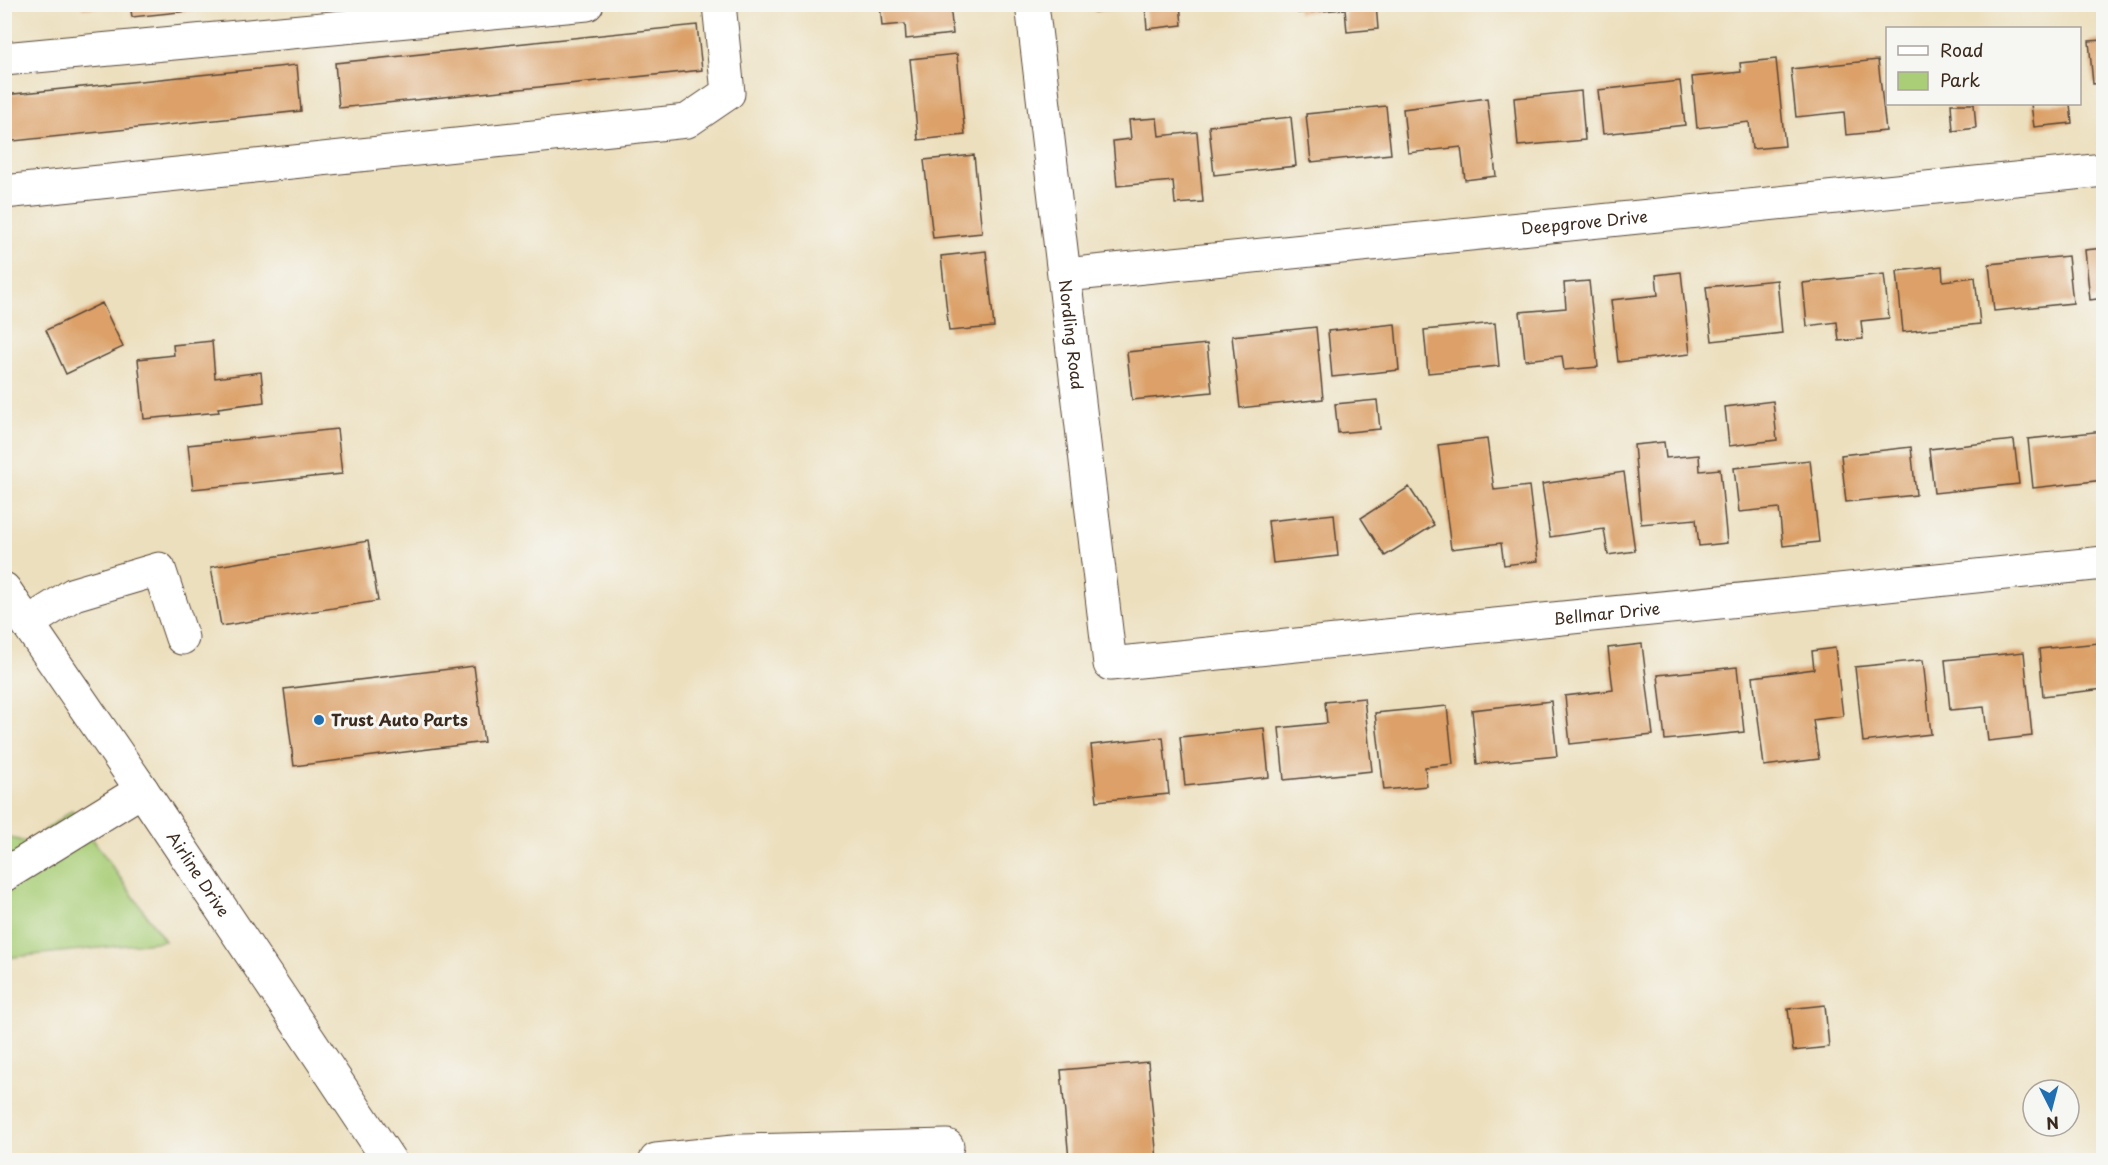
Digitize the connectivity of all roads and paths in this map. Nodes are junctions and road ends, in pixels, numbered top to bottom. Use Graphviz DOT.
graph roads {
  1 [pos="587,4"];
  2 [pos="719,4"];
  3 [pos="1032,4"];
  4 [pos="329,17"];
  5 [pos="4,59"];
  6 [pos="2103,170"];
  7 [pos="4,192"];
  8 [pos="1065,275"];
  9 [pos="2103,563"];
  10 [pos="4,589"];
  11 [pos="28,623"];
  12 [pos="182,638"];
  13 [pos="1110,663"];
  14 [pos="142,790"];
  15 [pos="4,874"];
  16 [pos="947,1146"];
  17 [pos="389,1161"];
  18 [pos="656,1161"];
  1 -- 4 [label="street"];
  2 -- 7 [label="street"];
  3 -- 8 [label="street, Nordling Road"];
  4 -- 5 [label="street"];
  6 -- 8 [label="street, Deepgrove Drive"];
  8 -- 13 [label="street, Nordling Road"];
  9 -- 13 [label="street, Bellmar Drive"];
  10 -- 11 [label="street, Airline Drive"];
  11 -- 12 [label="street"];
  11 -- 14 [label="street, Airline Drive"];
  14 -- 15 [label="street"];
  14 -- 17 [label="street, Airline Drive"];
  16 -- 18 [label="street"];
}
